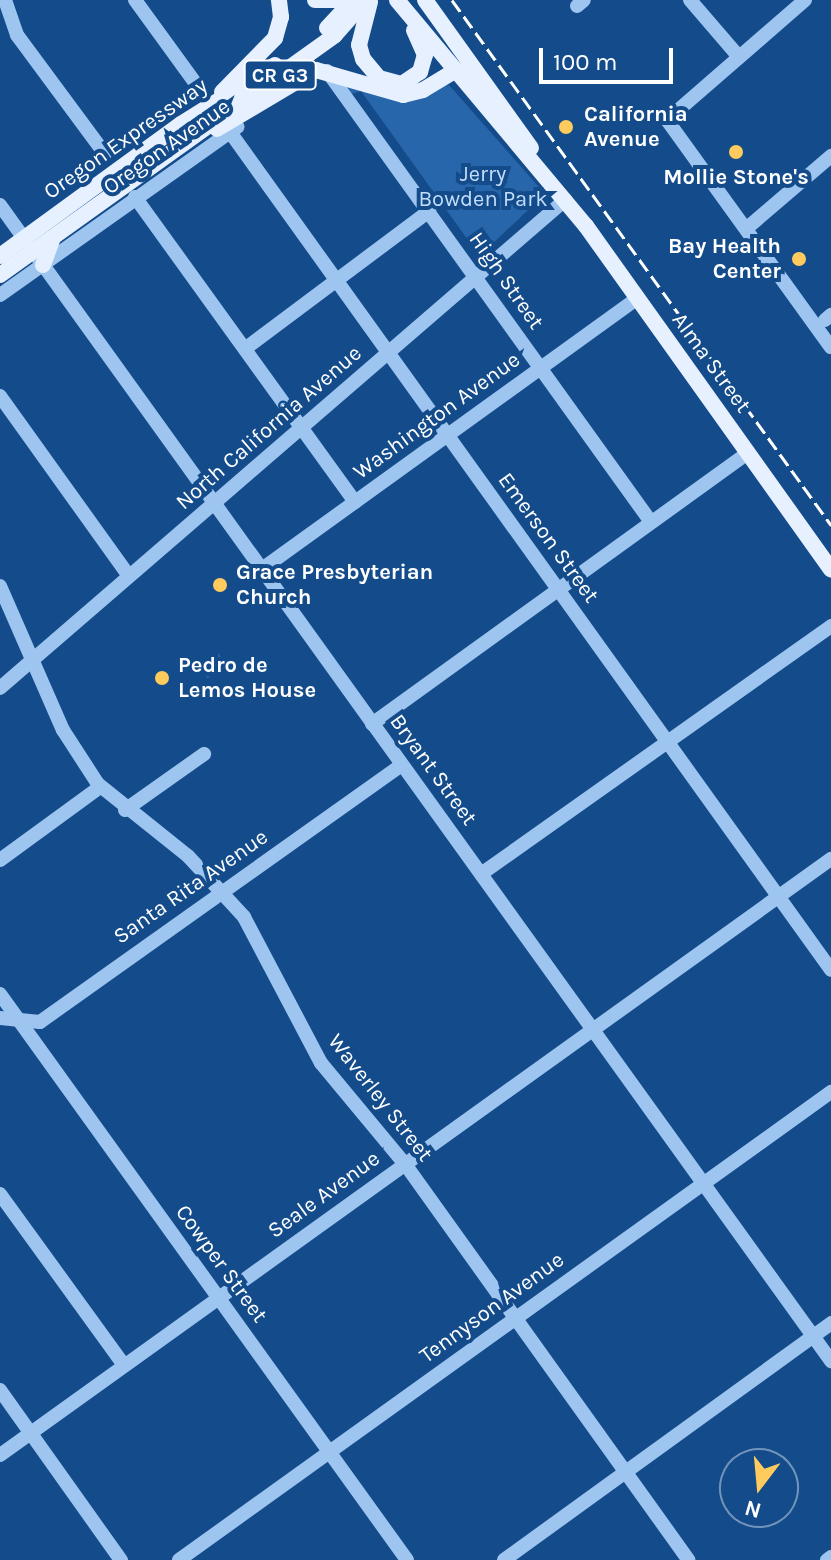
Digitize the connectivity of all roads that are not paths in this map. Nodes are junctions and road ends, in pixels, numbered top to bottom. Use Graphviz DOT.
graph roads {
  1 [pos="5,0"];
  2 [pos="135,0"];
  3 [pos="279,0"];
  4 [pos="315,0"];
  5 [pos="336,0"];
  6 [pos="353,0"];
  7 [pos="368,0"];
  8 [pos="425,0"];
  9 [pos="690,0"];
  10 [pos="805,0"];
  11 [pos="399,2"];
  12 [pos="739,57"];
  13 [pos="323,70"];
  14 [pos="456,70"];
  15 [pos="196,84"];
  16 [pos="214,103"];
  17 [pos="258,108"];
  18 [pos="230,132"];
  19 [pos="192,146"];
  20 [pos="105,154"];
  21 [pos="831,156"];
  22 [pos="547,178"];
  23 [pos="135,197"];
  24 [pos="565,200"];
  25 [pos="0,205"];
  26 [pos="429,211"];
  27 [pos="747,228"];
  28 [pos="34,252"];
  29 [pos="0,256"];
  30 [pos="0,275"];
  31 [pos="477,278"];
  32 [pos="338,281"];
  33 [pos="0,295"];
  34 [pos="638,298"];
  35 [pos="831,347"];
  36 [pos="246,348"];
  37 [pos="390,355"];
  38 [pos="542,368"];
  39 [pos="0,396"];
  40 [pos="302,429"];
  41 [pos="446,436"];
  42 [pos="748,453"];
  43 [pos="355,502"];
  44 [pos="215,505"];
  45 [pos="651,522"];
  46 [pos="262,569"];
  47 [pos="831,570"];
  48 [pos="129,576"];
  49 [pos="0,586"];
  50 [pos="557,588"];
  51 [pos="831,626"];
  52 [pos="33,660"];
  53 [pos="0,688"];
  54 [pos="372,724"];
  55 [pos="668,743"];
  56 [pos="204,754"];
  57 [pos="401,765"];
  58 [pos="100,787"];
  59 [pos="125,810"];
  60 [pos="831,859"];
  61 [pos="0,860"];
  62 [pos="481,874"];
  63 [pos="224,891"];
  64 [pos="779,897"];
  65 [pos="831,970"];
  66 [pos="0,994"];
  67 [pos="0,1018"];
  68 [pos="18,1019"];
  69 [pos="592,1030"];
  70 [pos="831,1092"];
  71 [pos="405,1164"];
  72 [pos="703,1184"];
  73 [pos="0,1194"];
  74 [pos="219,1298"];
  75 [pos="515,1318"];
  76 [pos="831,1323"];
  77 [pos="814,1336"];
  78 [pos="831,1361"];
  79 [pos="124,1365"];
  80 [pos="0,1390"];
  81 [pos="31,1433"];
  82 [pos="329,1452"];
  83 [pos="0,1455"];
  84 [pos="625,1472"];
  85 [pos="121,1560"];
  86 [pos="179,1560"];
  87 [pos="407,1560"];
  88 [pos="504,1560"];
  89 [pos="688,1560"];
  1 -- 20 [label="street"];
  2 -- 15 [label="street"];
  3 -- 16 [label="main road"];
  4 -- 5 [label="main road"];
  6 -- 16 [label="main road, Oregon Expressway / CR G3"];
  7 -- 11 [label="main road"];
  7 -- 19 [label="main road, Oregon Expressway / CR G3"];
  8 -- 22 [label="main road"];
  9 -- 12 [label="street"];
  10 -- 12 [label="street"];
  11 -- 14 [label="main road, Alma Street"];
  12 -- 27 [label="street"];
  13 -- 14 [label="main road"];
  13 -- 17 [label="main road, Oregon Avenue"];
  13 -- 26 [label="street, High Street"];
  14 -- 22 [label="main road, Alma Street"];
  16 -- 28 [label="main road, Oregon Expressway / CR G3"];
  17 -- 18 [label="street, Oregon Avenue"];
  17 -- 19 [label="main road"];
  18 -- 19 [label="street, Oregon Avenue"];
  18 -- 32 [label="street, Emerson Street"];
  19 -- 23 [label="street, Oregon Avenue"];
  19 -- 28 [label="main road, Oregon Expressway / CR G3"];
  21 -- 27 [label="street"];
  22 -- 24 [label="main road, Alma Street"];
  23 -- 28 [label="street, Oregon Avenue"];
  23 -- 36 [label="street"];
  24 -- 31 [label="street, North California Avenue"];
  24 -- 34 [label="main road, Alma Street"];
  25 -- 28 [label="street, Bryant Street"];
  26 -- 31 [label="street, High Street"];
  26 -- 32 [label="street"];
  27 -- 35 [label="street"];
  28 -- 29 [label="main road, Oregon Expressway / CR G3"];
  28 -- 30 [label="main road, Oregon Expressway / CR G3"];
  28 -- 33 [label="street, Oregon Avenue"];
  28 -- 44 [label="street, Bryant Street"];
  31 -- 37 [label="street, North California Avenue"];
  31 -- 38 [label="street, High Street"];
  32 -- 36 [label="street"];
  32 -- 37 [label="street, Emerson Street"];
  34 -- 38 [label="street, Washington Avenue"];
  34 -- 42 [label="main road, Alma Street"];
  36 -- 40 [label="street"];
  37 -- 40 [label="street, North California Avenue"];
  37 -- 41 [label="street, Emerson Street"];
  38 -- 41 [label="street, Washington Avenue"];
  38 -- 45 [label="street, High Street"];
  39 -- 48 [label="street"];
  40 -- 43 [label="street"];
  40 -- 44 [label="street, North California Avenue"];
  41 -- 43 [label="street, Washington Avenue"];
  41 -- 50 [label="street, Emerson Street"];
  42 -- 45 [label="street"];
  42 -- 47 [label="main road, Alma Street"];
  43 -- 46 [label="street, Washington Avenue"];
  44 -- 46 [label="street, Bryant Street"];
  44 -- 48 [label="street, North California Avenue"];
  45 -- 50 [label="street"];
  46 -- 54 [label="street, Bryant Street"];
  48 -- 52 [label="street, North California Avenue"];
  49 -- 52 [label="street, Waverley Street"];
  50 -- 54 [label="street"];
  50 -- 55 [label="street, Emerson Street"];
  51 -- 55 [label="street"];
  52 -- 53 [label="street, North California Avenue"];
  52 -- 58 [label="street, Waverley Street"];
  54 -- 57 [label="street, Bryant Street"];
  55 -- 62 [label="street"];
  55 -- 64 [label="street, Emerson Street"];
  56 -- 59 [label="street"];
  57 -- 62 [label="street, Bryant Street"];
  57 -- 63 [label="street, Santa Rita Avenue"];
  58 -- 59 [label="street, Waverley Street"];
  58 -- 61 [label="street"];
  59 -- 63 [label="street, Waverley Street"];
  60 -- 64 [label="street, Seale Avenue"];
  62 -- 69 [label="street, Bryant Street"];
  63 -- 68 [label="street, Santa Rita Avenue"];
  63 -- 71 [label="street, Waverley Street"];
  64 -- 65 [label="street, Emerson Street"];
  64 -- 69 [label="street, Seale Avenue"];
  66 -- 68 [label="street, Cowper Street"];
  67 -- 68 [label="street, Santa Rita Avenue"];
  68 -- 74 [label="street, Cowper Street"];
  69 -- 71 [label="street, Seale Avenue"];
  69 -- 72 [label="street, Bryant Street"];
  70 -- 72 [label="street, Tennyson Avenue"];
  71 -- 74 [label="street, Seale Avenue"];
  71 -- 75 [label="street, Waverley Street"];
  72 -- 75 [label="street, Tennyson Avenue"];
  72 -- 77 [label="street, Bryant Street"];
  73 -- 79 [label="street"];
  74 -- 79 [label="street, Seale Avenue"];
  74 -- 82 [label="street, Cowper Street"];
  75 -- 82 [label="street, Tennyson Avenue"];
  75 -- 84 [label="street, Waverley Street"];
  76 -- 77 [label="street"];
  77 -- 78 [label="street, Bryant Street"];
  77 -- 84 [label="street"];
  79 -- 81 [label="street, Seale Avenue"];
  80 -- 81 [label="street"];
  81 -- 83 [label="street, Seale Avenue"];
  81 -- 85 [label="street"];
  82 -- 86 [label="street, Tennyson Avenue"];
  82 -- 87 [label="street, Cowper Street"];
  84 -- 88 [label="street"];
  84 -- 89 [label="street, Waverley Street"];
}
